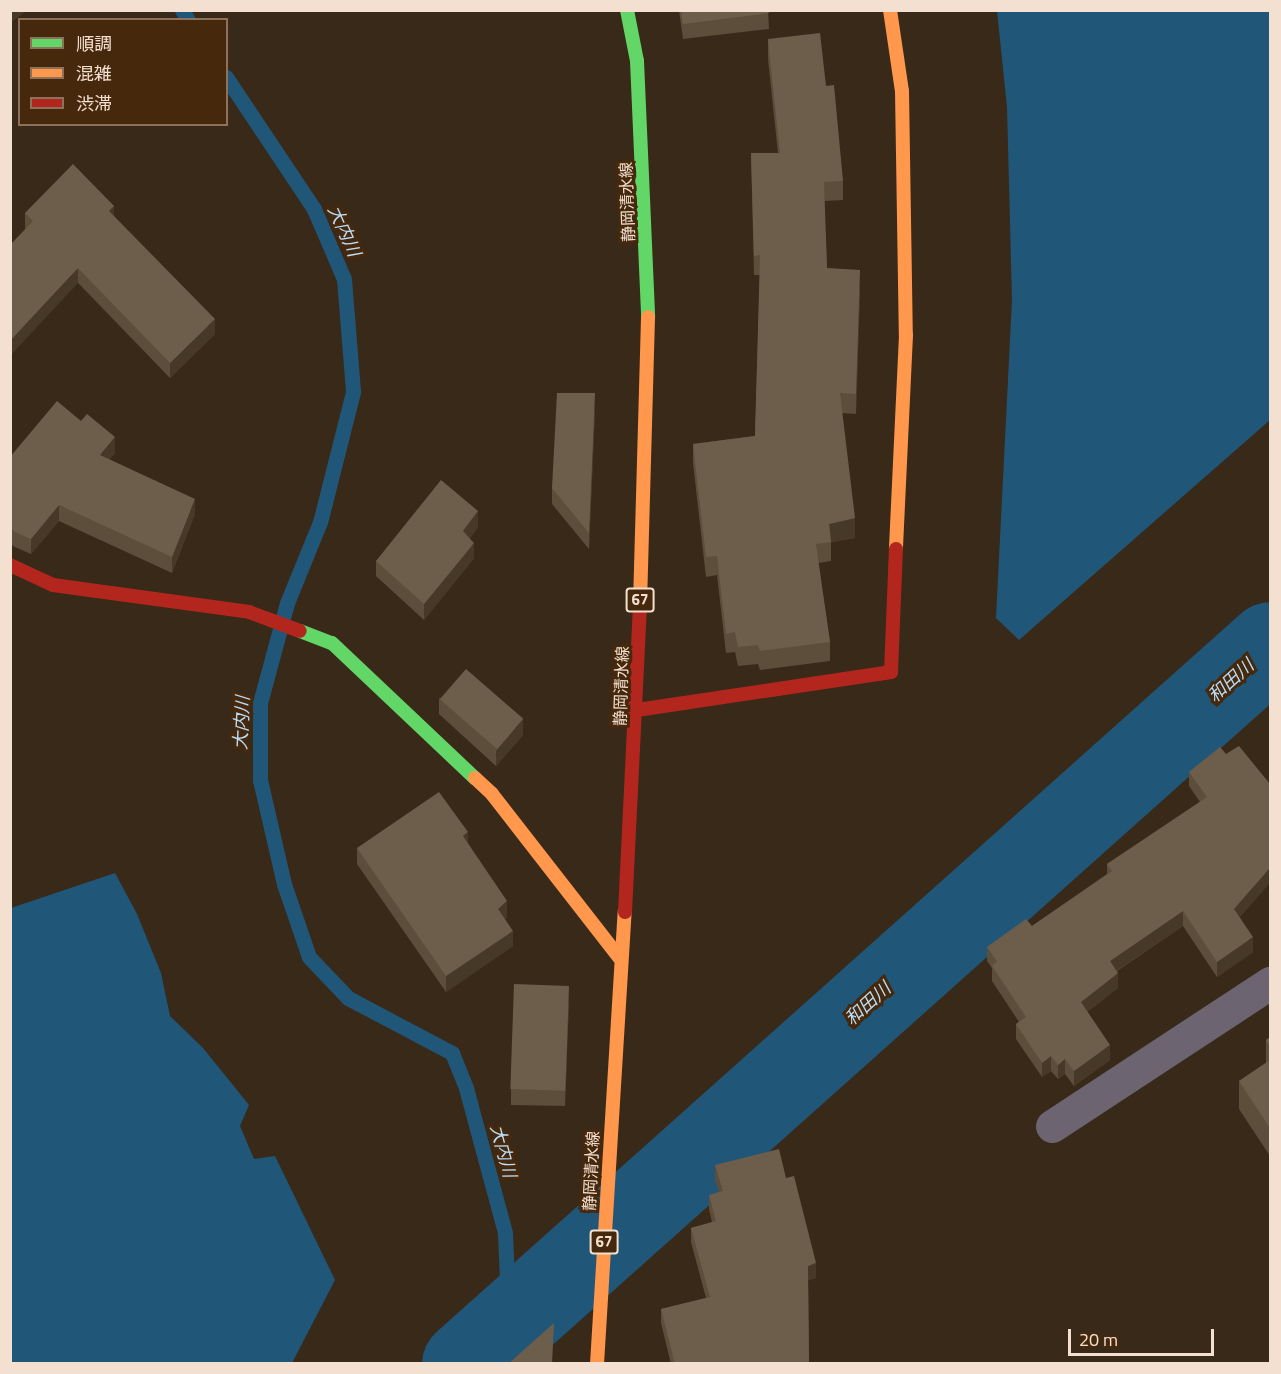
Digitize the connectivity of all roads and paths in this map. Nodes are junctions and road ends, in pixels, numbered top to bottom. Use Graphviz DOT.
graph roads {
  1 [pos="627,10"];
  2 [pos="890,10"];
  3 [pos="10,565"];
  4 [pos="637,710"];
  5 [pos="619,957"];
  6 [pos="1270,983"];
  7 [pos="1052,1126"];
  8 [pos="597,1364"];
  1 -- 4 [label="street, 静岡清水線 / 67"];
  2 -- 4 [label="street"];
  3 -- 5 [label="street"];
  4 -- 5 [label="street, 静岡清水線 / 67"];
  5 -- 8 [label="street, 静岡清水線 / 67"];
  6 -- 7 [label="street"];
}
